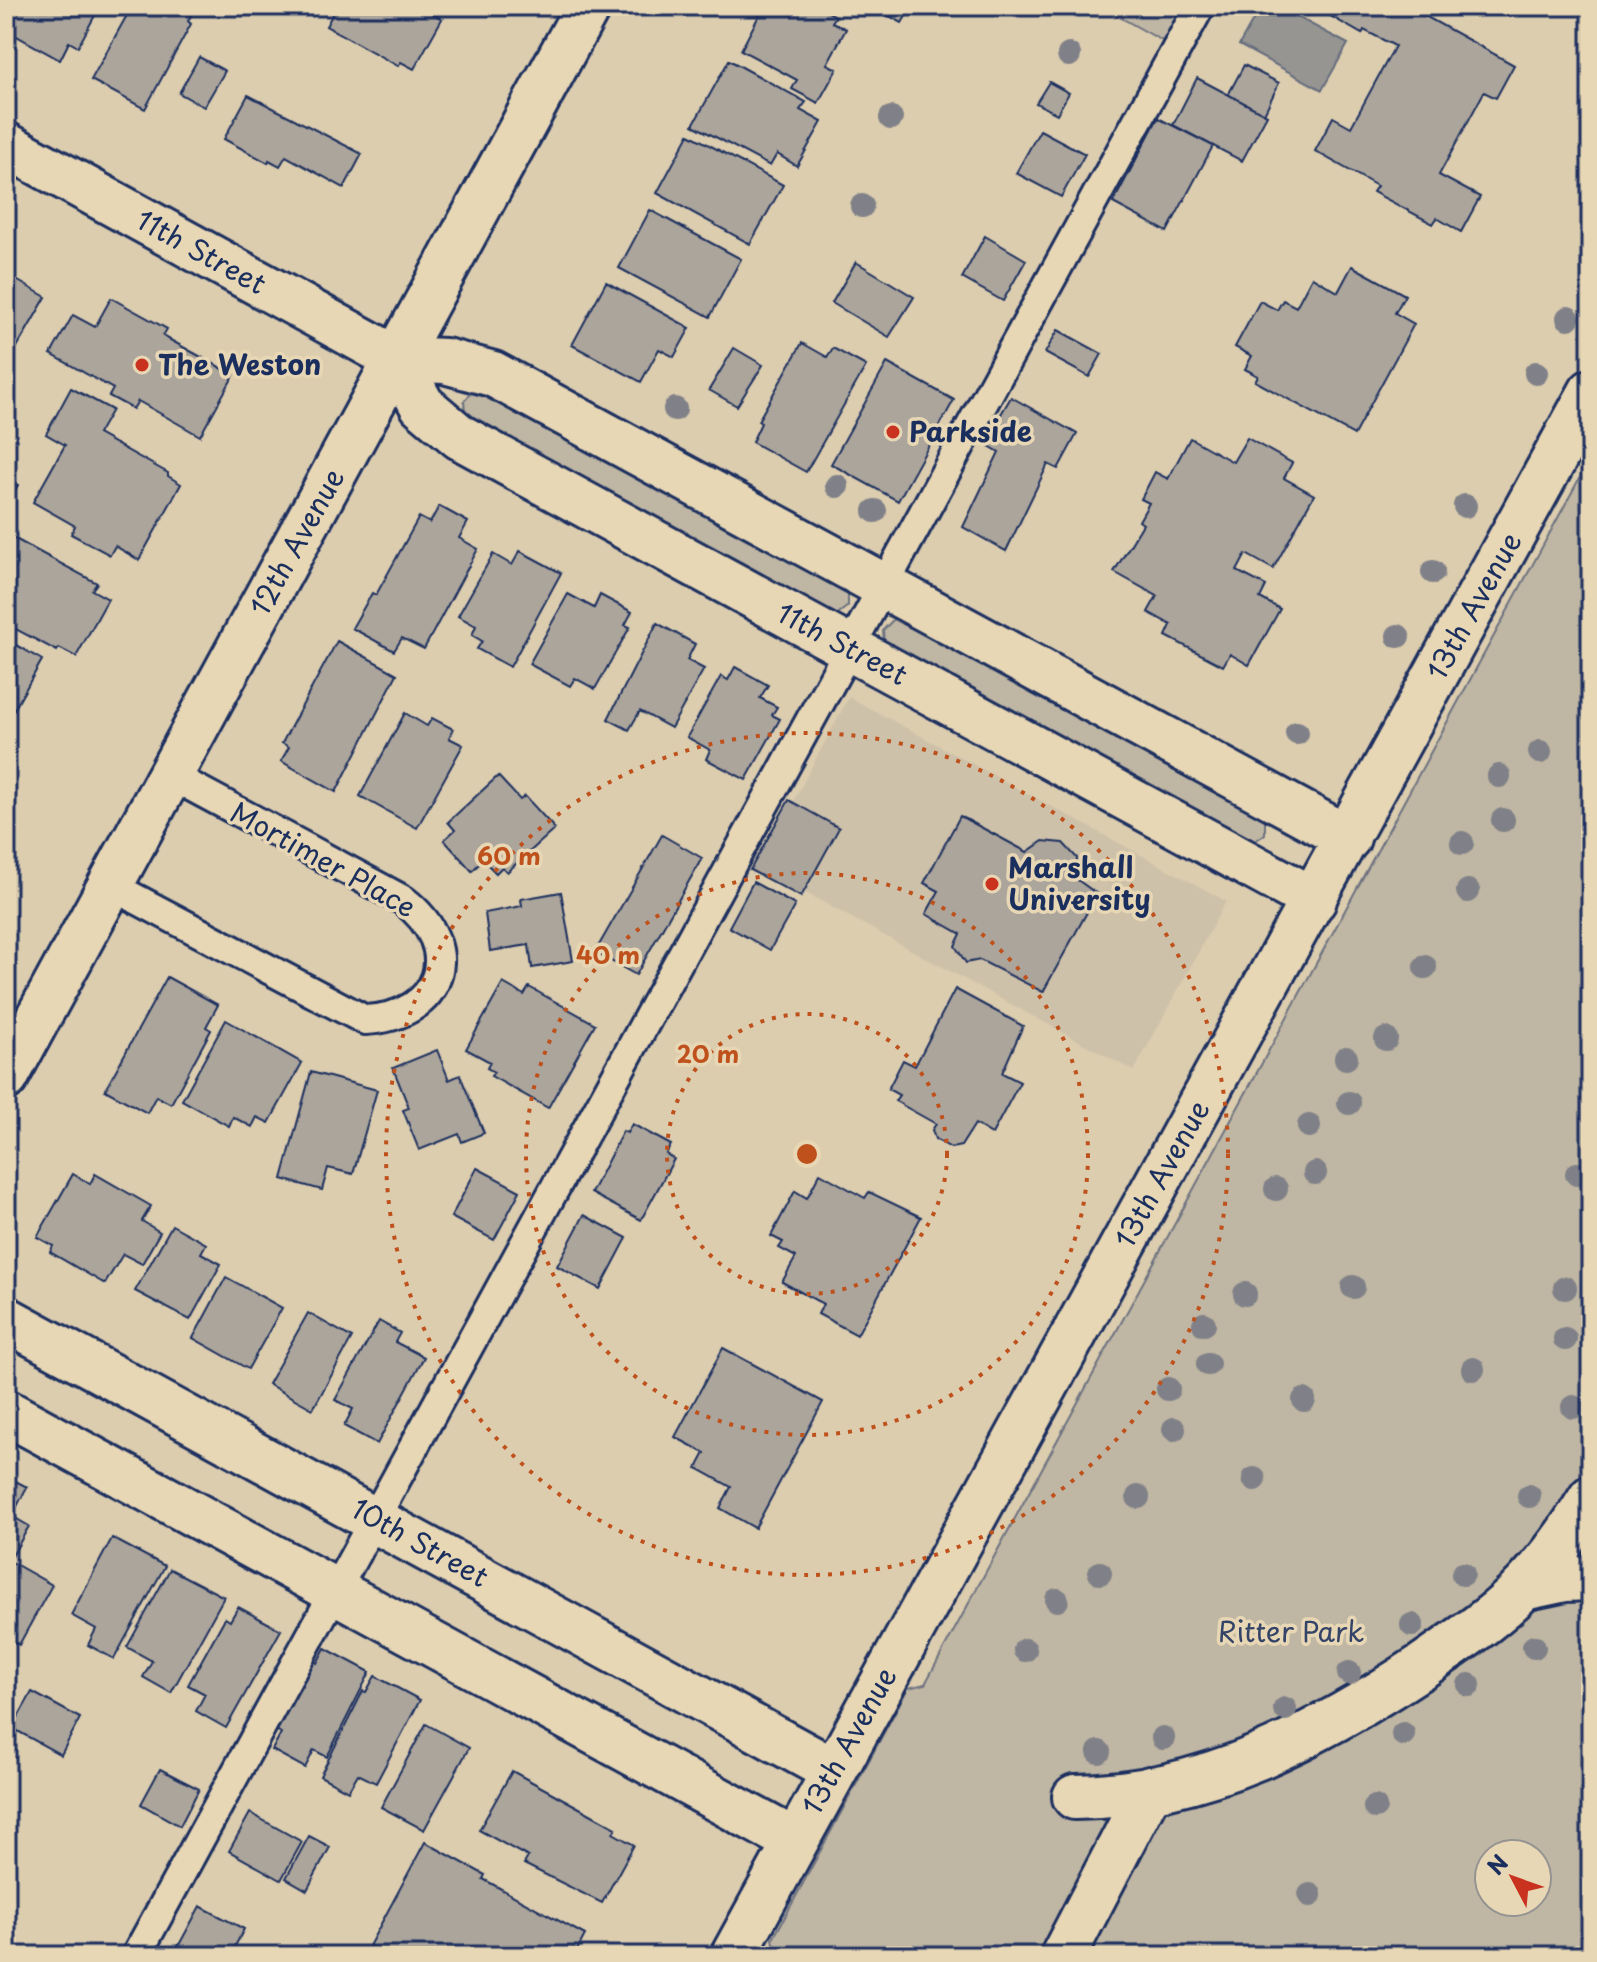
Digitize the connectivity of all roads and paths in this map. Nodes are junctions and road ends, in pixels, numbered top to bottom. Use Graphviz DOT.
graph roads {
  1 [pos="588,6"];
  2 [pos="1200,6"];
  3 [pos="6,145"];
  4 [pos="397,359"];
  5 [pos="1591,392"];
  6 [pos="885,587"];
  7 [pos="850,649"];
  8 [pos="170,775"];
  9 [pos="1348,838"];
  10 [pos="110,885"];
  11 [pos="1314,900"];
  12 [pos="6,1077"];
  13 [pos="6,1319"];
  14 [pos="6,1412"];
  15 [pos="1591,1498"];
  16 [pos="374,1517"];
  17 [pos="1591,1578"];
  18 [pos="1523,1588"];
  19 [pos="335,1591"];
  20 [pos="832,1770"];
  21 [pos="1150,1789"];
  22 [pos="1075,1797"];
  23 [pos="795,1841"];
  24 [pos="136,1956"];
  25 [pos="733,1956"];
  26 [pos="1063,1956"];
  1 -- 4 [label="street, 12th Avenue"];
  2 -- 6 [label="lane"];
  3 -- 4 [label="street, 11th Street"];
  4 -- 6 [label="street, 11th Street"];
  4 -- 7 [label="street, 11th Street"];
  4 -- 8 [label="street, 12th Avenue"];
  5 -- 9 [label="street, 13th Avenue"];
  6 -- 7 [label="lane"];
  6 -- 9 [label="street, 11th Street"];
  7 -- 11 [label="street, 11th Street"];
  7 -- 16 [label="lane"];
  8 -- 10 [label="street, 12th Avenue"];
  8 -- 10 [label="lane, Mortimer Place"];
  9 -- 11 [label="street, 13th Avenue"];
  10 -- 12 [label="street, 12th Avenue"];
  11 -- 20 [label="street, 13th Avenue"];
  13 -- 16 [label="street, 10th Street"];
  14 -- 19 [label="street"];
  15 -- 18 [label="street"];
  16 -- 19 [label="lane"];
  16 -- 20 [label="street, 10th Street"];
  17 -- 18 [label="street"];
  18 -- 21 [label="street"];
  19 -- 23 [label="street"];
  19 -- 24 [label="lane"];
  20 -- 23 [label="street, 13th Avenue"];
  21 -- 22 [label="street"];
  21 -- 26 [label="street"];
  23 -- 25 [label="street, 13th Avenue"];
}
